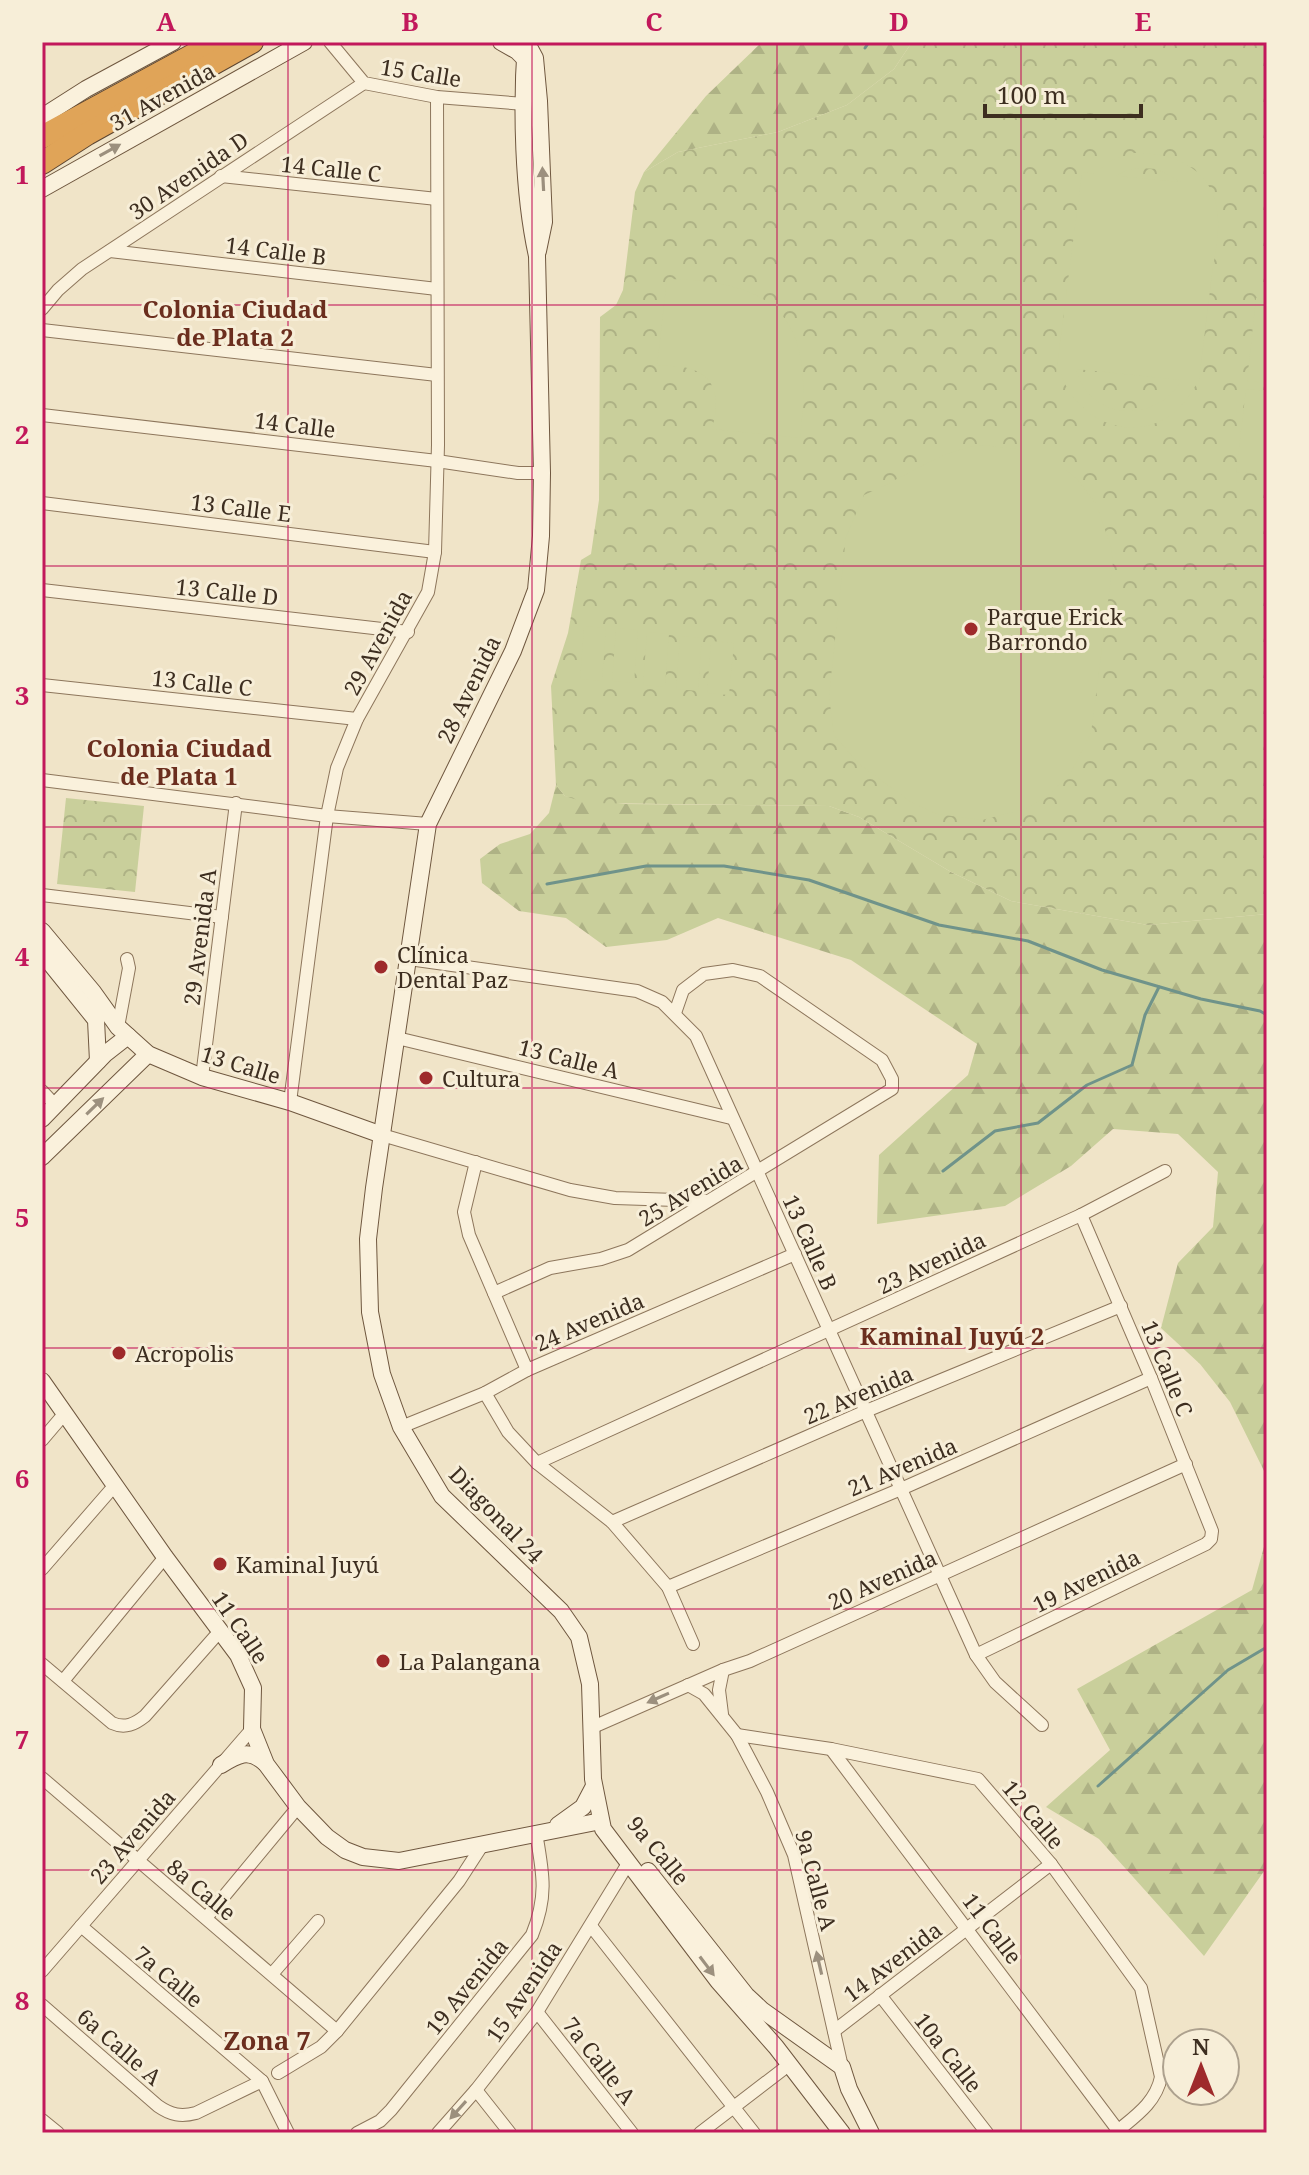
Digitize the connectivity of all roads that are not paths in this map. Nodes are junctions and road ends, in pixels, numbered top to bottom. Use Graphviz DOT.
graph roads {
  1 [pos="173,42"];
  2 [pos="217,42"];
  3 [pos="252,42"];
  4 [pos="304,42"];
  5 [pos="330,42"];
  6 [pos="501,42"];
  7 [pos="544,42"];
  8 [pos="525,45"];
  9 [pos="364,83"];
  10 [pos="437,97"];
  11 [pos="532,103"];
  12 [pos="42,117"];
  13 [pos="42,137"];
  14 [pos="42,163"];
  15 [pos="221,176"];
  16 [pos="42,189"];
  17 [pos="437,199"];
  18 [pos="110,251"];
  19 [pos="437,289"];
  20 [pos="42,309"];
  21 [pos="42,330"];
  22 [pos="437,375"];
  23 [pos="42,415"];
  24 [pos="437,461"];
  25 [pos="542,473"];
  26 [pos="42,503"];
  27 [pos="435,552"];
  28 [pos="42,590"];
  29 [pos="408,632"];
  30 [pos="42,685"];
  31 [pos="357,719"];
  32 [pos="42,780"];
  33 [pos="236,803"];
  34 [pos="327,816"];
  35 [pos="428,824"];
  36 [pos="42,895"];
  37 [pos="222,917"];
  38 [pos="42,931"];
  39 [pos="42,953"];
  40 [pos="127,959"];
  41 [pos="409,959"];
  42 [pos="101,1003"];
  43 [pos="675,1013"];
  44 [pos="123,1031"];
  45 [pos="397,1038"];
  46 [pos="148,1054"];
  47 [pos="102,1058"];
  48 [pos="202,1077"];
  49 [pos="42,1091"];
  50 [pos="290,1102"];
  51 [pos="56,1106"];
  52 [pos="731,1118"];
  53 [pos="42,1119"];
  54 [pos="382,1135"];
  55 [pos="42,1157"];
  56 [pos="476,1162"];
  57 [pos="1165,1171"];
  58 [pos="758,1172"];
  59 [pos="707,1201"];
  60 [pos="1081,1215"];
  61 [pos="795,1254"];
  62 [pos="494,1293"];
  63 [pos="1121,1306"];
  64 [pos="830,1331"];
  65 [pos="527,1370"];
  66 [pos="1151,1378"];
  67 [pos="42,1381"];
  68 [pos="485,1393"];
  69 [pos="866,1411"];
  70 [pos="65,1413"];
  71 [pos="401,1427"];
  72 [pos="42,1440"];
  73 [pos="537,1463"];
  74 [pos="1186,1464"];
  75 [pos="115,1485"];
  76 [pos="901,1489"];
  77 [pos="612,1522"];
  78 [pos="1211,1539"];
  79 [pos="165,1557"];
  80 [pos="42,1569"];
  81 [pos="940,1575"];
  82 [pos="668,1587"];
  83 [pos="220,1631"];
  84 [pos="693,1644"];
  85 [pos="976,1655"];
  86 [pos="42,1664"];
  87 [pos="723,1670"];
  88 [pos="63,1681"];
  89 [pos="688,1685"];
  90 [pos="722,1717"];
  91 [pos="1042,1725"];
  92 [pos="593,1727"];
  93 [pos="252,1729"];
  94 [pos="737,1735"];
  95 [pos="831,1749"];
  96 [pos="266,1764"];
  97 [pos="221,1765"];
  98 [pos="42,1778"];
  99 [pos="594,1787"];
  100 [pos="298,1807"];
  101 [pos="601,1821"];
  102 [pos="540,1832"];
  103 [pos="483,1844"];
  104 [pos="137,1861"];
  105 [pos="629,1862"];
  106 [pos="1051,1864"];
  107 [pos="206,1918"];
  108 [pos="318,1921"];
  109 [pos="81,1926"];
  110 [pos="591,1926"];
  111 [pos="966,1930"];
  112 [pos="42,1971"];
  113 [pos="272,1974"];
  114 [pos="880,1995"];
  115 [pos="42,2005"];
  116 [pos="537,2012"];
  117 [pos="337,2031"];
  118 [pos="834,2031"];
  119 [pos="790,2064"];
  120 [pos="842,2067"];
  121 [pos="278,2073"];
  122 [pos="262,2081"];
  123 [pos="849,2089"];
  124 [pos="476,2090"];
  125 [pos="820,2104"];
  126 [pos="734,2106"];
  127 [pos="42,2120"];
  128 [pos="1118,2132"];
  129 [pos="58,2133"];
  130 [pos="288,2133"];
  131 [pos="357,2133"];
  132 [pos="438,2133"];
  133 [pos="510,2133"];
  134 [pos="632,2133"];
  135 [pos="700,2133"];
  136 [pos="754,2133"];
  137 [pos="842,2133"];
  138 [pos="871,2133"];
  139 [pos="987,2133"];
  1 -- 12 [label="main road, 31 Avenida"];
  2 -- 13 [label="highway"];
  3 -- 14 [label="highway"];
  16 -- 4 [label="main road, 31 Avenida, one-way"];
  5 -- 9 [label="street, 15 Calle"];
  6 -- 8 [label="main road"];
  7 -- 11 [label="main road"];
  8 -- 11 [label="main road, 28 Avenida"];
  9 -- 10 [label="street, 15 Calle"];
  9 -- 15 [label="street, 30 Avenida D"];
  10 -- 11 [label="street, 15 Calle"];
  10 -- 17 [label="street, 29 Avenida"];
  11 -- 25 [label="main road, 28 Avenida"];
  15 -- 17 [label="street, 14 Calle C"];
  15 -- 18 [label="street, 30 Avenida D"];
  17 -- 19 [label="street, 29 Avenida"];
  18 -- 19 [label="street, 14 Calle B"];
  18 -- 20 [label="street, 30 Avenida D"];
  19 -- 22 [label="street, 29 Avenida"];
  21 -- 22 [label="street"];
  22 -- 24 [label="street, 29 Avenida"];
  23 -- 24 [label="street, 14 Calle"];
  24 -- 25 [label="street, 14 Calle"];
  24 -- 27 [label="street, 29 Avenida"];
  25 -- 35 [label="main road, 28 Avenida"];
  26 -- 27 [label="street, 13 Calle E"];
  27 -- 29 [label="street, 29 Avenida"];
  28 -- 29 [label="street, 13 Calle D"];
  29 -- 31 [label="street, 29 Avenida"];
  30 -- 31 [label="street, 13 Calle C"];
  31 -- 34 [label="street, 29 Avenida"];
  32 -- 33 [label="street"];
  33 -- 34 [label="street"];
  33 -- 37 [label="street, 29 Avenida A"];
  34 -- 35 [label="street"];
  34 -- 50 [label="street, 29 Avenida"];
  35 -- 41 [label="main road, 28 Avenida"];
  36 -- 37 [label="street"];
  37 -- 48 [label="street, 29 Avenida A"];
  38 -- 42 [label="main road, 13 Calle"];
  39 -- 47 [label="main road"];
  40 -- 44 [label="street"];
  41 -- 43 [label="street, 13 Calle B"];
  41 -- 45 [label="main road, 28 Avenida"];
  42 -- 44 [label="main road, 13 Calle"];
  42 -- 47 [label="main road"];
  43 -- 52 [label="street, 13 Calle B"];
  43 -- 58 [label="street, 25 Avenida"];
  44 -- 46 [label="main road, 13 Calle"];
  44 -- 47 [label="main road"];
  45 -- 52 [label="street, 13 Calle A"];
  45 -- 54 [label="main road, 28 Avenida"];
  46 -- 48 [label="main road, 13 Calle"];
  55 -- 46 [label="main road, one-way"];
  47 -- 51 [label="main road"];
  48 -- 50 [label="main road, 13 Calle"];
  49 -- 51 [label="street"];
  50 -- 54 [label="main road, 13 Calle"];
  51 -- 53 [label="main road"];
  52 -- 58 [label="street, 13 Calle B"];
  54 -- 56 [label="street, 13 Calle"];
  54 -- 71 [label="main road, Diagonal 24"];
  56 -- 59 [label="street, 13 Calle"];
  56 -- 62 [label="street"];
  57 -- 60 [label="street, 23 Avenida"];
  58 -- 59 [label="street, 25 Avenida"];
  58 -- 61 [label="street, 13 Calle B"];
  59 -- 62 [label="street, 25 Avenida"];
  60 -- 63 [label="street, 13 Calle C"];
  60 -- 64 [label="street, 23 Avenida"];
  61 -- 64 [label="street, 13 Calle B"];
  61 -- 65 [label="street, 24 Avenida"];
  62 -- 65 [label="street"];
  63 -- 66 [label="street, 13 Calle C"];
  63 -- 69 [label="street, 22 Avenida"];
  64 -- 69 [label="street, 13 Calle B"];
  64 -- 73 [label="street, 23 Avenida"];
  65 -- 68 [label="street, 24 Avenida"];
  66 -- 74 [label="street, 13 Calle C"];
  66 -- 76 [label="street, 21 Avenida"];
  67 -- 70 [label="main road, 11 Calle"];
  68 -- 71 [label="street, 24 Avenida"];
  68 -- 73 [label="street"];
  69 -- 76 [label="street, 13 Calle B"];
  69 -- 77 [label="street, 22 Avenida"];
  70 -- 72 [label="street"];
  70 -- 75 [label="main road, 11 Calle"];
  71 -- 92 [label="main road, Diagonal 24"];
  73 -- 77 [label="street"];
  74 -- 78 [label="street, 13 Calle C"];
  74 -- 81 [label="street, 20 Avenida"];
  75 -- 79 [label="main road, 11 Calle"];
  75 -- 80 [label="street"];
  76 -- 81 [label="street, 13 Calle B"];
  76 -- 82 [label="street, 21 Avenida"];
  77 -- 82 [label="street"];
  78 -- 85 [label="street, 19 Avenida"];
  79 -- 83 [label="main road, 11 Calle"];
  79 -- 88 [label="street"];
  81 -- 85 [label="street, 13 Calle B"];
  81 -- 87 [label="street, 20 Avenida"];
  82 -- 84 [label="street"];
  83 -- 88 [label="street"];
  83 -- 93 [label="main road, 11 Calle"];
  85 -- 91 [label="street, 13 Calle B"];
  86 -- 88 [label="street"];
  87 -- 89 [label="street, 20 Avenida"];
  87 -- 90 [label="street"];
  89 -- 90 [label="street, 9a Calle A"];
  89 -- 92 [label="street, 20 Avenida, one-way"];
  90 -- 94 [label="street, 9a Calle A"];
  92 -- 99 [label="main road, Diagonal 24"];
  93 -- 96 [label="main road, 11 Calle"];
  93 -- 97 [label="street, 23 Avenida"];
  94 -- 95 [label="street, 12 Calle"];
  118 -- 94 [label="street, 9a Calle A, one-way"];
  95 -- 106 [label="street, 12 Calle"];
  95 -- 111 [label="street, 11 Calle"];
  96 -- 97 [label="main road"];
  96 -- 100 [label="main road, 11 Calle"];
  97 -- 104 [label="street, 23 Avenida"];
  98 -- 104 [label="street, 8a Calle"];
  99 -- 101 [label="main road, Diagonal 24"];
  99 -- 102 [label="main road, 11 Calle"];
  100 -- 103 [label="main road, 11 Calle"];
  100 -- 107 [label="street"];
  101 -- 102 [label="main road, 11 Calle"];
  101 -- 105 [label="main road, 9a Calle"];
  101 -- 120 [label="main road, 9a Calle"];
  102 -- 103 [label="main road, 11 Calle"];
  102 -- 131 [label="street, 19 Avenida"];
  103 -- 117 [label="street"];
  104 -- 107 [label="street, 8a Calle"];
  104 -- 109 [label="street, 23 Avenida"];
  105 -- 110 [label="street, 15 Avenida"];
  105 -- 119 [label="main road, 9a Calle, one-way"];
  106 -- 111 [label="street, 14 Avenida"];
  106 -- 128 [label="street, 12 Calle"];
  107 -- 113 [label="street, 8a Calle"];
  108 -- 113 [label="street"];
  109 -- 112 [label="street, 23 Avenida"];
  109 -- 122 [label="street, 7a Calle"];
  110 -- 116 [label="street, 15 Avenida"];
  110 -- 126 [label="street"];
  111 -- 114 [label="street, 14 Avenida"];
  111 -- 128 [label="street, 11 Calle"];
  113 -- 117 [label="street, 8a Calle"];
  114 -- 118 [label="street, 14 Avenida"];
  114 -- 139 [label="street, 10a Calle"];
  115 -- 122 [label="street, 6a Calle A"];
  116 -- 124 [label="street, 15 Avenida"];
  116 -- 134 [label="street, 7a Calle A"];
  117 -- 121 [label="street"];
  118 -- 120 [label="street, 9a Calle A"];
  119 -- 125 [label="main road, 9a Calle"];
  119 -- 126 [label="street"];
  120 -- 123 [label="main road"];
  122 -- 130 [label="street, 7a Calle"];
  123 -- 125 [label="main road"];
  123 -- 138 [label="main road"];
  124 -- 132 [label="street, 15 Avenida, one-way"];
  124 -- 133 [label="street"];
  125 -- 137 [label="main road, 9a Calle"];
  126 -- 135 [label="street"];
  126 -- 136 [label="street"];
  127 -- 129 [label="street"];
}
